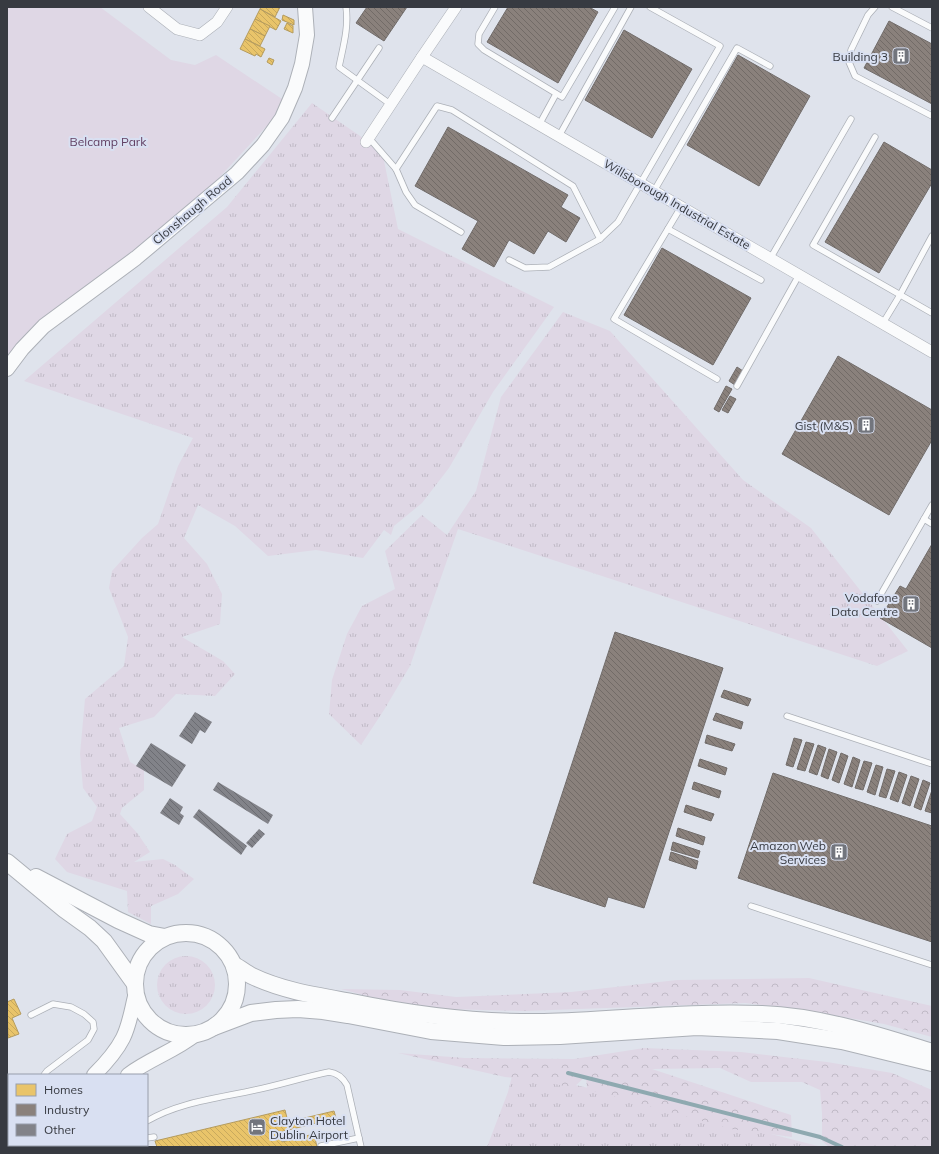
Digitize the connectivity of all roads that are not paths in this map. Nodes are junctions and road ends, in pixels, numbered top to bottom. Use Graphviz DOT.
graph roads {
  1 [pos="149,7"];
  2 [pos="227,7"];
  3 [pos="305,7"];
  4 [pos="346,7"];
  5 [pos="456,7"];
  6 [pos="495,7"];
  7 [pos="615,7"];
  8 [pos="631,7"];
  9 [pos="650,7"];
  10 [pos="875,7"];
  11 [pos="892,7"];
  12 [pos="932,28"];
  13 [pos="379,48"];
  14 [pos="422,57"];
  15 [pos="770,66"];
  16 [pos="358,80"];
  17 [pos="556,94"];
  18 [pos="390,104"];
  19 [pos="932,116"];
  20 [pos="332,118"];
  21 [pos="851,119"];
  22 [pos="538,124"];
  23 [pos="559,136"];
  24 [pos="875,138"];
  25 [pos="367,140"];
  26 [pos="396,169"];
  27 [pos="640,183"];
  28 [pos="654,191"];
  29 [pos="681,207"];
  30 [pos="668,229"];
  31 [pos="461,232"];
  32 [pos="932,236"];
  33 [pos="600,239"];
  34 [pos="770,258"];
  35 [pos="510,260"];
  36 [pos="800,275"];
  37 [pos="761,280"];
  38 [pos="900,294"];
  39 [pos="932,312"];
  40 [pos="883,323"];
  41 [pos="932,352"];
  42 [pos="7,369"];
  43 [pos="717,379"];
  44 [pos="737,386"];
  45 [pos="932,505"];
  46 [pos="924,519"];
  47 [pos="932,524"];
  48 [pos="877,601"];
  49 [pos="787,716"];
  50 [pos="932,764"];
  51 [pos="8,862"];
  52 [pos="751,906"];
  53 [pos="165,937"];
  54 [pos="234,965"];
  55 [pos="932,965"];
  56 [pos="135,988"];
  57 [pos="31,1015"];
  58 [pos="214,1027"];
  59 [pos="196,1034"];
  60 [pos="932,1052"];
  61 [pos="932,1063"];
  62 [pos="45,1074"];
  63 [pos="95,1074"];
  64 [pos="130,1074"];
  65 [pos="148,1120"];
  66 [pos="154,1137"];
  67 [pos="148,1138"];
  68 [pos="359,1138"];
  69 [pos="321,1146"];
  70 [pos="361,1147"];
  1 -- 2 [label="street"];
  3 -- 42 [label="street, Clonshaugh Road"];
  4 -- 16 [label="lane"];
  5 -- 14 [label="street"];
  6 -- 17 [label="lane"];
  7 -- 17 [label="lane"];
  8 -- 23 [label="lane"];
  9 -- 27 [label="lane"];
  10 -- 19 [label="lane"];
  11 -- 12 [label="lane"];
  13 -- 16 [label="lane"];
  14 -- 18 [label="street"];
  14 -- 22 [label="street, Willsborough Industrial Estate"];
  15 -- 28 [label="lane"];
  16 -- 18 [label="lane"];
  16 -- 20 [label="lane"];
  17 -- 22 [label="lane"];
  18 -- 25 [label="street"];
  21 -- 34 [label="lane"];
  22 -- 23 [label="street, Willsborough Industrial Estate"];
  23 -- 27 [label="street, Willsborough Industrial Estate"];
  24 -- 38 [label="lane"];
  25 -- 26 [label="lane"];
  26 -- 31 [label="lane"];
  26 -- 33 [label="lane"];
  27 -- 28 [label="street, Willsborough Industrial Estate"];
  27 -- 33 [label="lane"];
  28 -- 29 [label="street, Willsborough Industrial Estate"];
  29 -- 30 [label="lane"];
  29 -- 34 [label="street, Willsborough Industrial Estate"];
  30 -- 37 [label="lane"];
  30 -- 43 [label="lane"];
  32 -- 38 [label="lane"];
  33 -- 35 [label="lane"];
  34 -- 36 [label="street, Willsborough Industrial Estate"];
  36 -- 40 [label="street, Willsborough Industrial Estate"];
  36 -- 44 [label="lane"];
  38 -- 39 [label="lane"];
  38 -- 40 [label="lane"];
  40 -- 41 [label="street, Willsborough Industrial Estate"];
  45 -- 46 [label="lane"];
  46 -- 47 [label="lane"];
  46 -- 48 [label="lane"];
  49 -- 50 [label="lane"];
  51 -- 53 [label="main road"];
  51 -- 56 [label="main road"];
  52 -- 55 [label="lane"];
  53 -- 54 [label="main road"];
  53 -- 56 [label="main road"];
  54 -- 58 [label="main road"];
  54 -- 60 [label="main road"];
  56 -- 59 [label="main road"];
  56 -- 63 [label="street"];
  57 -- 62 [label="lane"];
  58 -- 59 [label="main road"];
  58 -- 61 [label="main road"];
  59 -- 64 [label="street"];
  65 -- 68 [label="lane"];
  66 -- 67 [label="lane"];
  68 -- 69 [label="lane"];
  68 -- 70 [label="lane"];
}
